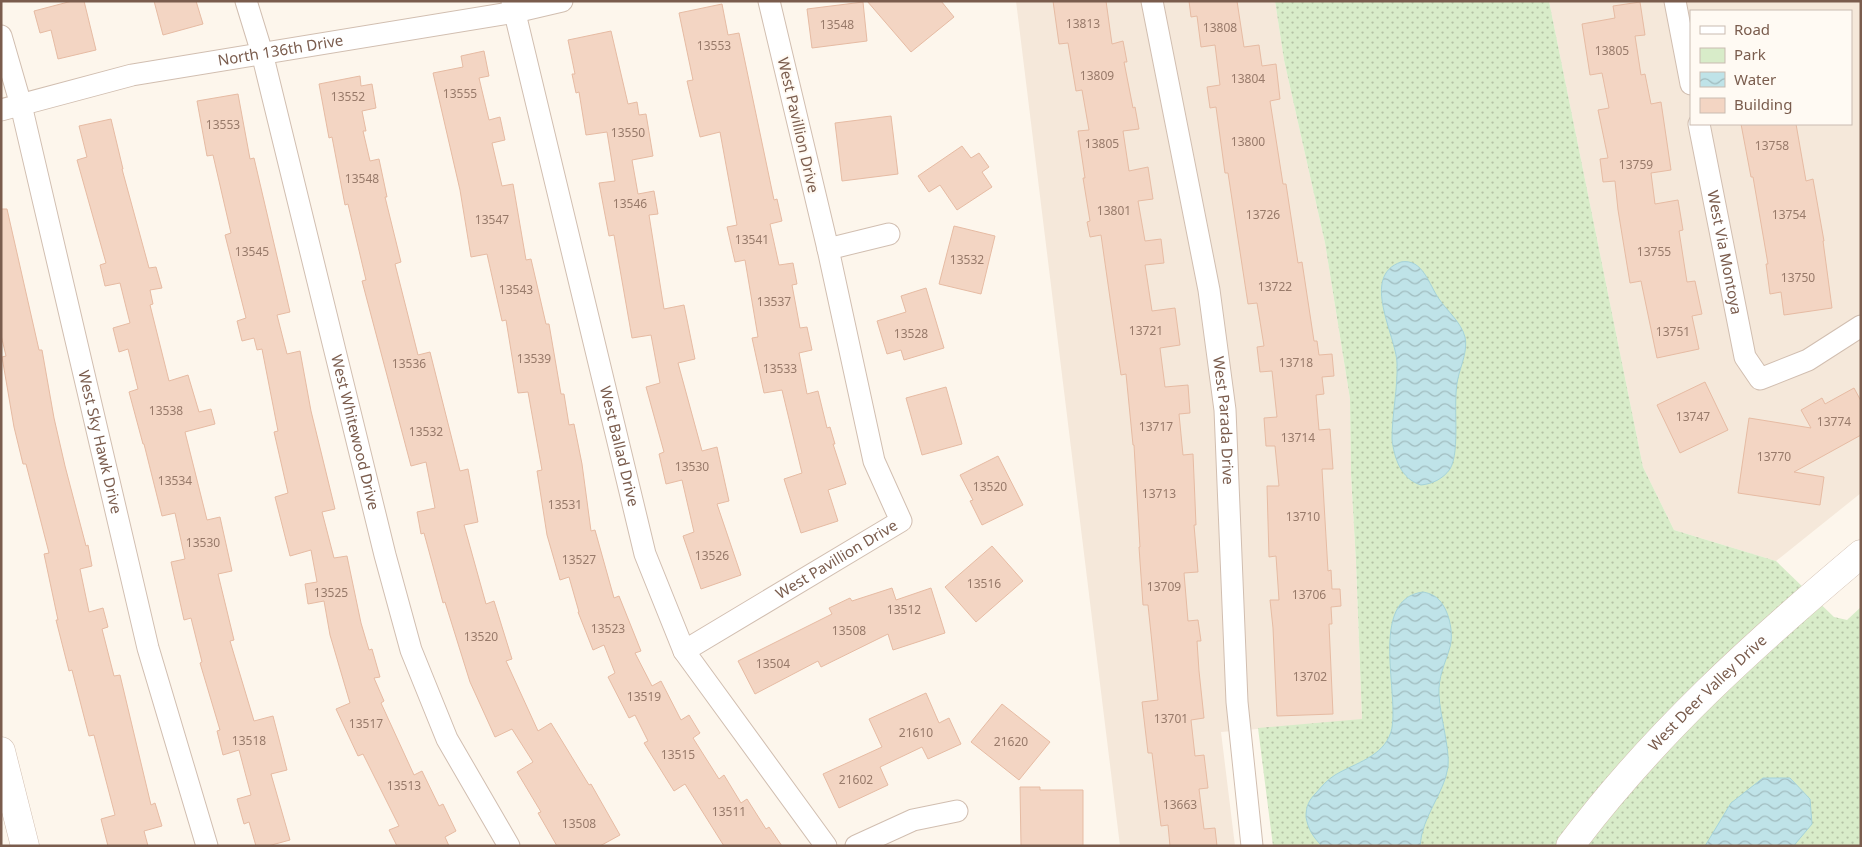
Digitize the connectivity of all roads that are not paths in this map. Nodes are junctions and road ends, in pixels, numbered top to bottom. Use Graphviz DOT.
graph roads {
  1 [pos="246,1"];
  2 [pos="562,1"];
  3 [pos="769,1"];
  4 [pos="1152,1"];
  5 [pos="1675,1"];
  6 [pos="513,6"];
  7 [pos="1,36"];
  8 [pos="262,53"];
  9 [pos="1690,79"];
  10 [pos="11,107"];
  11 [pos="1699,125"];
  12 [pos="889,234"];
  13 [pos="828,248"];
  14 [pos="1861,326"];
  15 [pos="1861,554"];
  16 [pos="684,651"];
  17 [pos="1,751"];
  18 [pos="957,811"];
  19 [pos="25,846"];
  20 [pos="207,846"];
  21 [pos="509,846"];
  22 [pos="826,846"];
  23 [pos="856,846"];
  24 [pos="1252,846"];
  25 [pos="1570,846"];
  1 -- 8 [label="street, West Whitewood Drive"];
  2 -- 6 [label="street, North 136th Drive"];
  3 -- 13 [label="street, West Pavillion Drive"];
  4 -- 24 [label="street, West Parada Drive"];
  5 -- 9 [label="street"];
  6 -- 8 [label="street, North 136th Drive"];
  6 -- 16 [label="street, West Ballad Drive"];
  7 -- 10 [label="street, West Sky Hawk Drive"];
  8 -- 10 [label="street, North 136th Drive"];
  8 -- 21 [label="street, West Whitewood Drive"];
  10 -- 20 [label="street, West Sky Hawk Drive"];
  11 -- 14 [label="street, West Via Montoya"];
  12 -- 13 [label="street"];
  13 -- 16 [label="street, West Pavillion Drive"];
  15 -- 25 [label="street, West Deer Valley Drive"];
  16 -- 22 [label="street, West Ballad Drive"];
  17 -- 19 [label="street"];
  18 -- 23 [label="street"];
}
